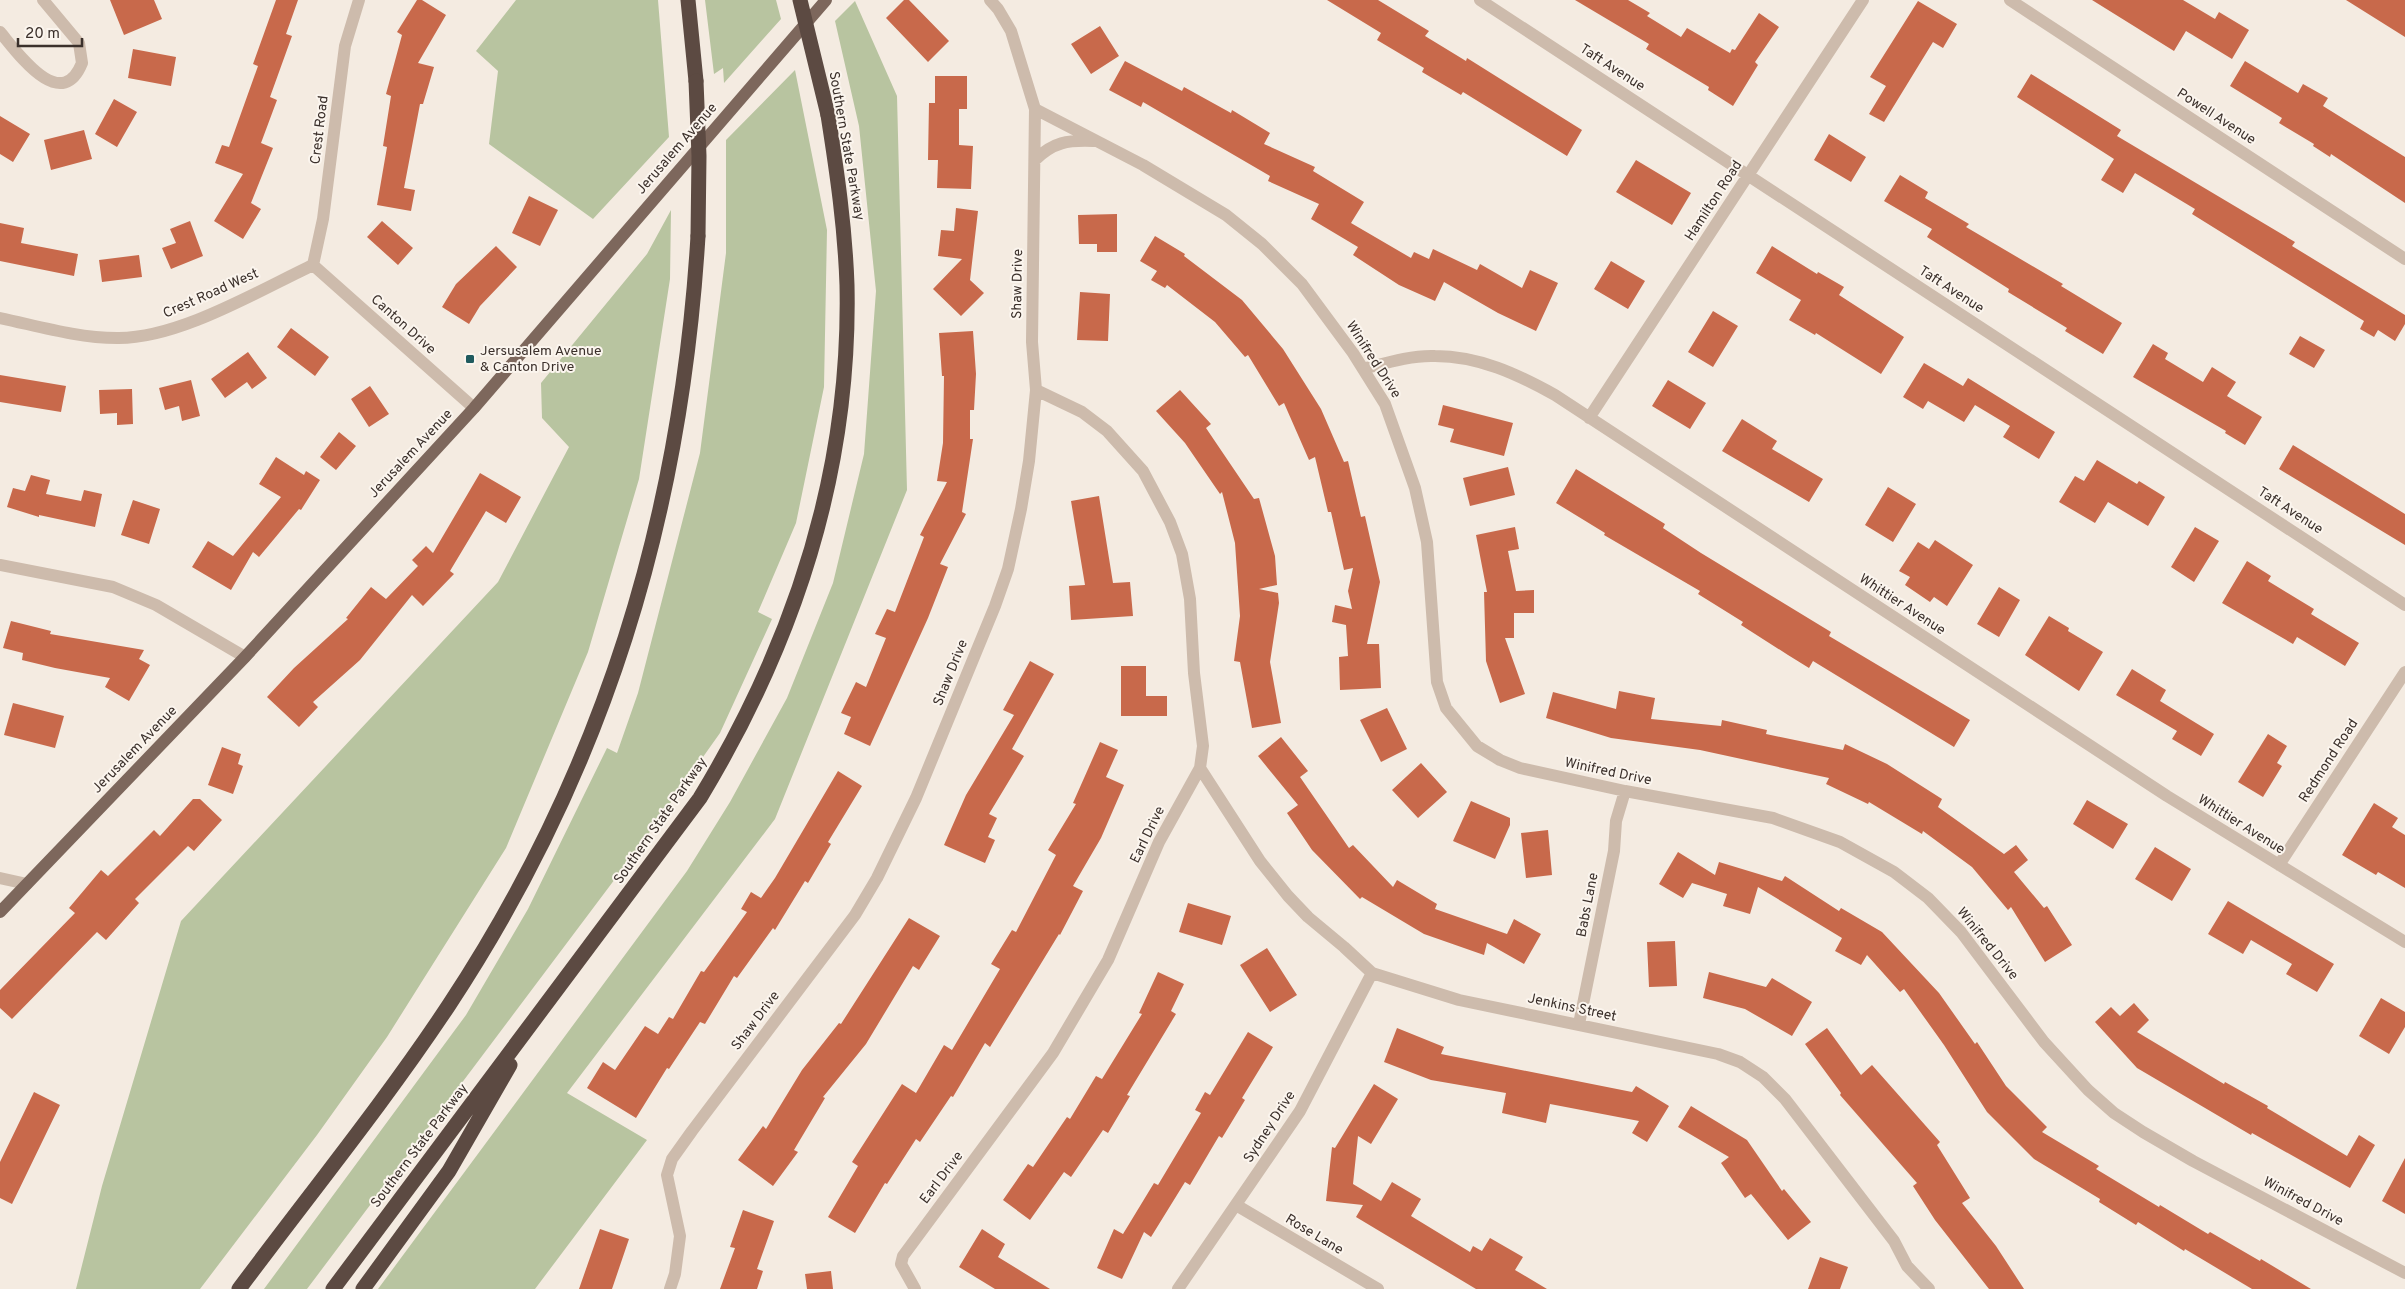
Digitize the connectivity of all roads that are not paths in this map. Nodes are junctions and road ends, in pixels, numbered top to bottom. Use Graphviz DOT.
graph roads {
  1 [pos="43,0"];
  2 [pos="359,0"];
  3 [pos="688,0"];
  4 [pos="800,0"];
  5 [pos="826,0"];
  6 [pos="990,0"];
  7 [pos="1480,0"];
  8 [pos="1863,0"];
  9 [pos="2010,0"];
  10 [pos="0,32"];
  11 [pos="1035,109"];
  12 [pos="1098,142"];
  13 [pos="1035,160"];
  14 [pos="1748,175"];
  15 [pos="2405,259"];
  16 [pos="313,265"];
  17 [pos="0,318"];
  18 [pos="1363,369"];
  19 [pos="1036,390"];
  20 [pos="474,408"];
  21 [pos="1589,418"];
  22 [pos="0,565"];
  23 [pos="2405,605"];
  24 [pos="246,657"];
  25 [pos="2405,672"];
  26 [pos="1200,768"];
  27 [pos="1625,791"];
  28 [pos="2278,865"];
  29 [pos="0,878"];
  30 [pos="27,884"];
  31 [pos="0,912"];
  32 [pos="2405,942"];
  33 [pos="1372,973"];
  34 [pos="544,1007"];
  35 [pos="1579,1024"];
  36 [pos="1236,1205"];
  37 [pos="2405,1273"];
  38 [pos="239,1289"];
  39 [pos="333,1289"];
  40 [pos="362,1289"];
  41 [pos="670,1289"];
  42 [pos="915,1289"];
  43 [pos="1178,1289"];
  44 [pos="1378,1289"];
  45 [pos="1929,1289"];
  1 -- 10 [label="street"];
  2 -- 16 [label="street, Crest Road"];
  3 -- 38 [label="highway, bridge"];
  4 -- 34 [label="highway, Southern State Parkway, bridge"];
  5 -- 20 [label="main road, Jerusalem Avenue"];
  6 -- 11 [label="street, Shaw Drive"];
  7 -- 14 [label="street, Taft Avenue"];
  8 -- 14 [label="street, Hamilton Road"];
  9 -- 15 [label="street, Powell Avenue"];
  11 -- 12 [label="street, Winifred Drive"];
  11 -- 13 [label="street, Shaw Drive"];
  12 -- 13 [label="street"];
  12 -- 18 [label="street, Winifred Drive"];
  13 -- 19 [label="street, Shaw Drive"];
  14 -- 21 [label="street, Hamilton Road"];
  14 -- 23 [label="street, Taft Avenue"];
  16 -- 17 [label="street, Crest Road West"];
  16 -- 20 [label="street, Canton Drive"];
  18 -- 21 [label="street, Whittier Avenue"];
  18 -- 27 [label="street, Winifred Drive"];
  19 -- 26 [label="street, Earl Drive"];
  19 -- 41 [label="street, Shaw Drive"];
  20 -- 24 [label="main road, Jerusalem Avenue"];
  21 -- 28 [label="street, Whittier Avenue"];
  22 -- 24 [label="street"];
  24 -- 30 [label="main road, Jerusalem Avenue"];
  25 -- 28 [label="street, Redmond Road"];
  26 -- 33 [label="street, Jenkins Street"];
  26 -- 42 [label="street, Earl Drive"];
  27 -- 35 [label="street, Babs Lane"];
  27 -- 37 [label="street, Winifred Drive"];
  28 -- 32 [label="street, Whittier Avenue"];
  29 -- 30 [label="street"];
  30 -- 31 [label="main road, Jerusalem Avenue"];
  33 -- 35 [label="street, Jenkins Street"];
  33 -- 36 [label="street, Sydney Drive"];
  34 -- 39 [label="highway, Southern State Parkway"];
  34 -- 40 [label="highway"];
  35 -- 45 [label="street, Jenkins Street"];
  36 -- 43 [label="street, Sydney Drive"];
  36 -- 44 [label="street, Rose Lane"];
}
